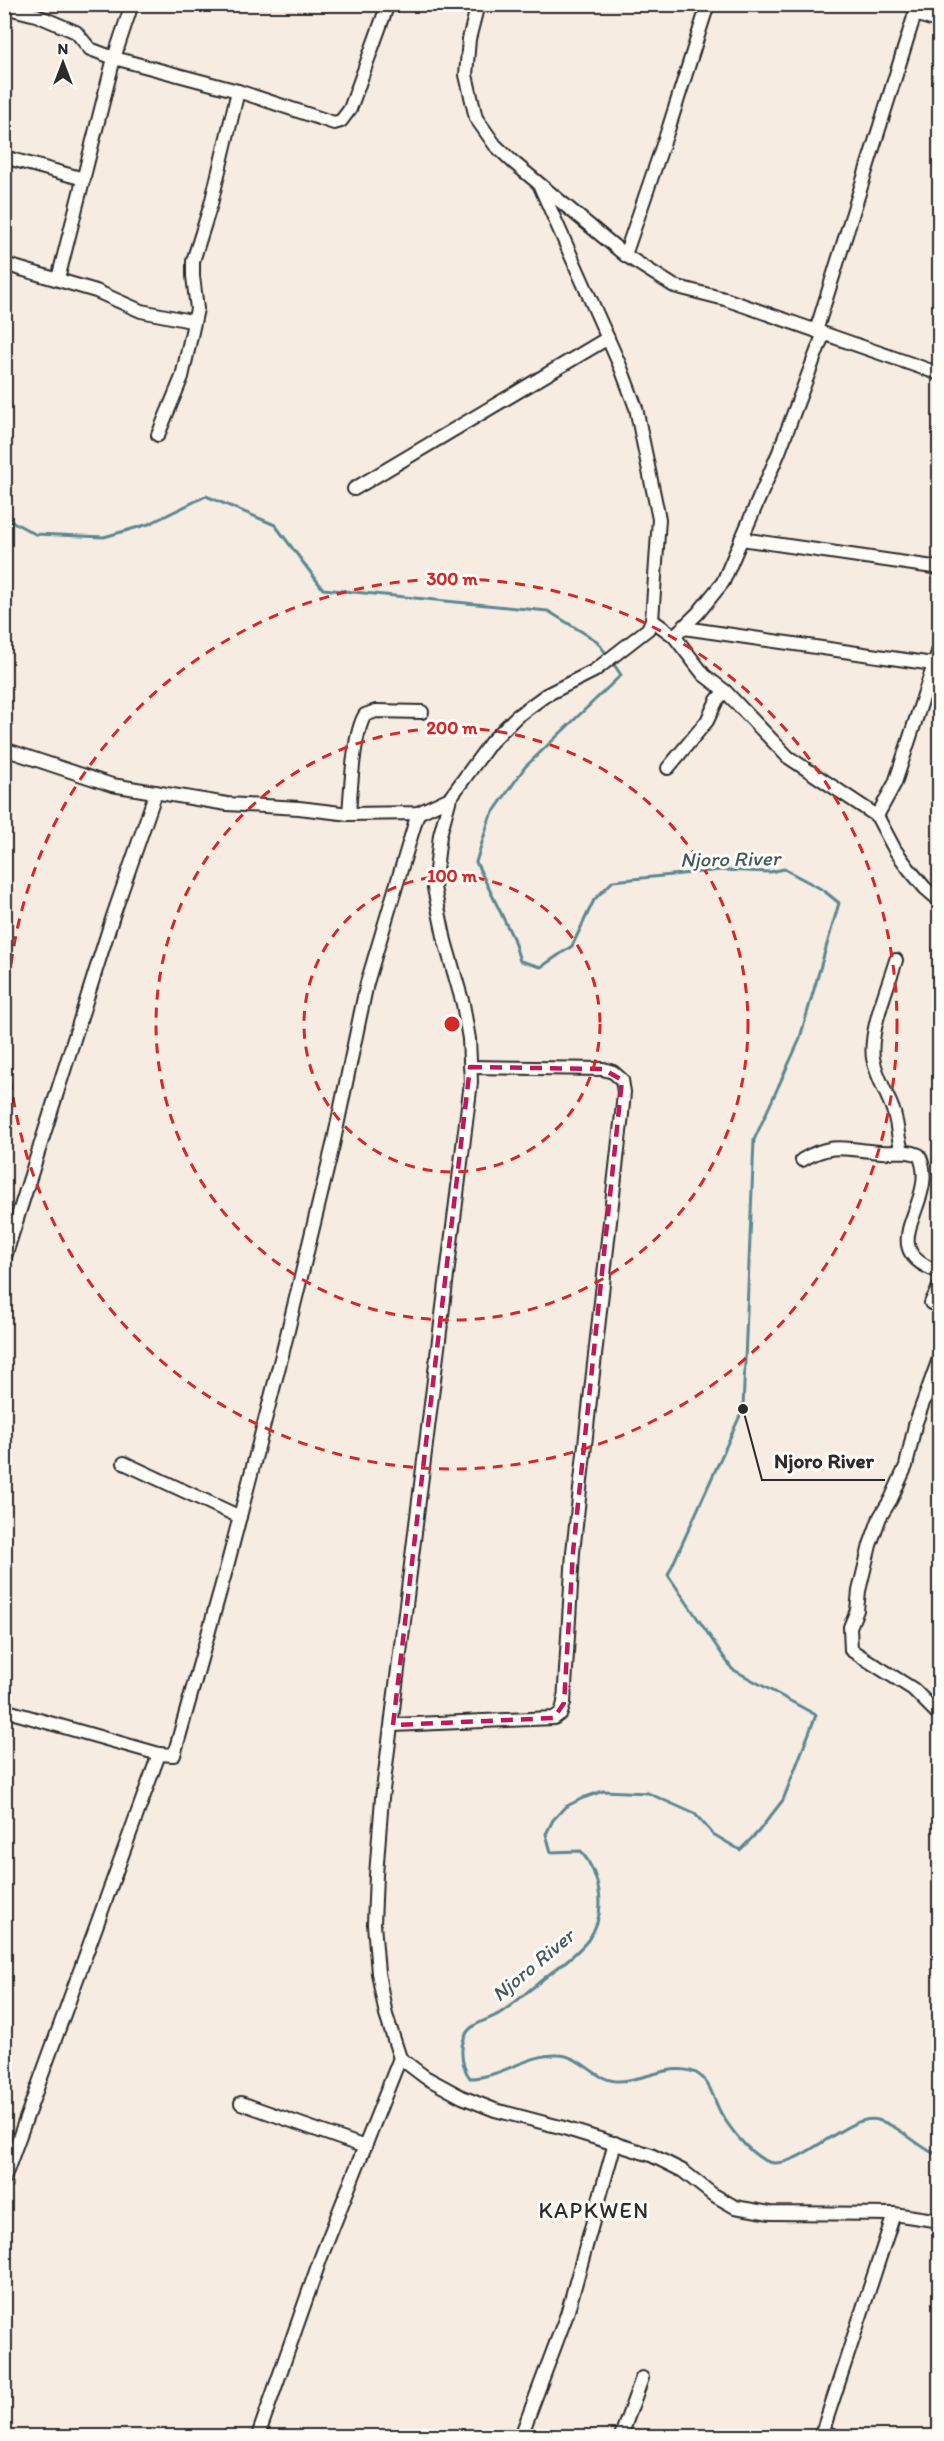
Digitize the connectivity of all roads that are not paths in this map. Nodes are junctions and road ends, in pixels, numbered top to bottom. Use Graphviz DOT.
graph roads {
  1 [pos="132,4"];
  2 [pos="388,4"];
  3 [pos="478,4"];
  4 [pos="708,4"];
  5 [pos="4,7"];
  6 [pos="917,9"];
  7 [pos="939,22"];
  8 [pos="114,58"];
  9 [pos="238,91"];
  10 [pos="4,157"];
  11 [pos="84,179"];
  12 [pos="540,186"];
  13 [pos="625,255"];
  14 [pos="4,264"];
  15 [pos="58,279"];
  16 [pos="193,324"];
  17 [pos="819,333"];
  18 [pos="608,338"];
  19 [pos="939,374"];
  20 [pos="158,435"];
  21 [pos="354,489"];
  22 [pos="741,538"];
  23 [pos="939,568"];
  24 [pos="652,620"];
  25 [pos="679,632"];
  26 [pos="939,646"];
  27 [pos="933,664"];
  28 [pos="725,691"];
  29 [pos="422,712"];
  30 [pos="4,749"];
  31 [pos="668,768"];
  32 [pos="156,792"];
  33 [pos="450,798"];
  34 [pos="418,813"];
  35 [pos="349,814"];
  36 [pos="877,816"];
  37 [pos="939,901"];
  38 [pos="896,960"];
  39 [pos="470,1067"];
  40 [pos="902,1150"];
  41 [pos="802,1160"];
  42 [pos="4,1260"];
  43 [pos="939,1272"];
  44 [pos="939,1285"];
  45 [pos="931,1303"];
  46 [pos="939,1356"];
  47 [pos="124,1464"];
  48 [pos="240,1517"];
  49 [pos="4,1710"];
  50 [pos="939,1716"];
  51 [pos="393,1725"];
  52 [pos="159,1754"];
  53 [pos="400,2058"];
  54 [pos="241,2103"];
  55 [pos="4,2140"];
  56 [pos="615,2143"];
  57 [pos="17,2145"];
  58 [pos="365,2147"];
  59 [pos="4,2179"];
  60 [pos="894,2214"];
  61 [pos="939,2221"];
  62 [pos="642,2378"];
  63 [pos="821,2434"];
  64 [pos="258,2436"];
  65 [pos="521,2436"];
  66 [pos="621,2436"];
  67 [pos="835,2436"];
  1 -- 8 [label="street"];
  2 -- 9 [label="street"];
  3 -- 12 [label="street"];
  4 -- 13 [label="street"];
  5 -- 8 [label="street"];
  6 -- 7 [label="street"];
  6 -- 17 [label="street"];
  8 -- 9 [label="street"];
  8 -- 11 [label="street"];
  9 -- 16 [label="street"];
  10 -- 11 [label="street"];
  11 -- 15 [label="street"];
  12 -- 13 [label="street"];
  12 -- 18 [label="street"];
  13 -- 17 [label="street"];
  14 -- 15 [label="street"];
  15 -- 16 [label="street"];
  16 -- 20 [label="street"];
  17 -- 19 [label="street"];
  17 -- 22 [label="street"];
  18 -- 21 [label="street"];
  18 -- 24 [label="street"];
  22 -- 23 [label="street"];
  22 -- 25 [label="street"];
  24 -- 25 [label="street"];
  24 -- 33 [label="street"];
  25 -- 27 [label="street"];
  25 -- 28 [label="street"];
  26 -- 27 [label="street"];
  27 -- 36 [label="street"];
  28 -- 31 [label="street"];
  28 -- 36 [label="street"];
  29 -- 35 [label="street"];
  30 -- 32 [label="street"];
  32 -- 35 [label="street"];
  32 -- 42 [label="street"];
  33 -- 34 [label="street"];
  33 -- 39 [label="street"];
  34 -- 35 [label="street"];
  34 -- 48 [label="street"];
  36 -- 37 [label="street"];
  38 -- 40 [label="street"];
  39 -- 51 [label="street"];
  39 -- 51 [label="street"];
  40 -- 41 [label="street"];
  40 -- 43 [label="street"];
  44 -- 45 [label="street"];
  46 -- 50 [label="street"];
  47 -- 48 [label="street"];
  48 -- 52 [label="street"];
  49 -- 52 [label="street"];
  51 -- 53 [label="street"];
  52 -- 57 [label="street"];
  53 -- 56 [label="street"];
  53 -- 58 [label="street"];
  54 -- 58 [label="street"];
  55 -- 57 [label="street"];
  56 -- 60 [label="street"];
  56 -- 65 [label="street"];
  57 -- 59 [label="street"];
  58 -- 64 [label="street"];
  60 -- 61 [label="street"];
  60 -- 63 [label="street"];
  62 -- 66 [label="street"];
  63 -- 67 [label="street"];
}
